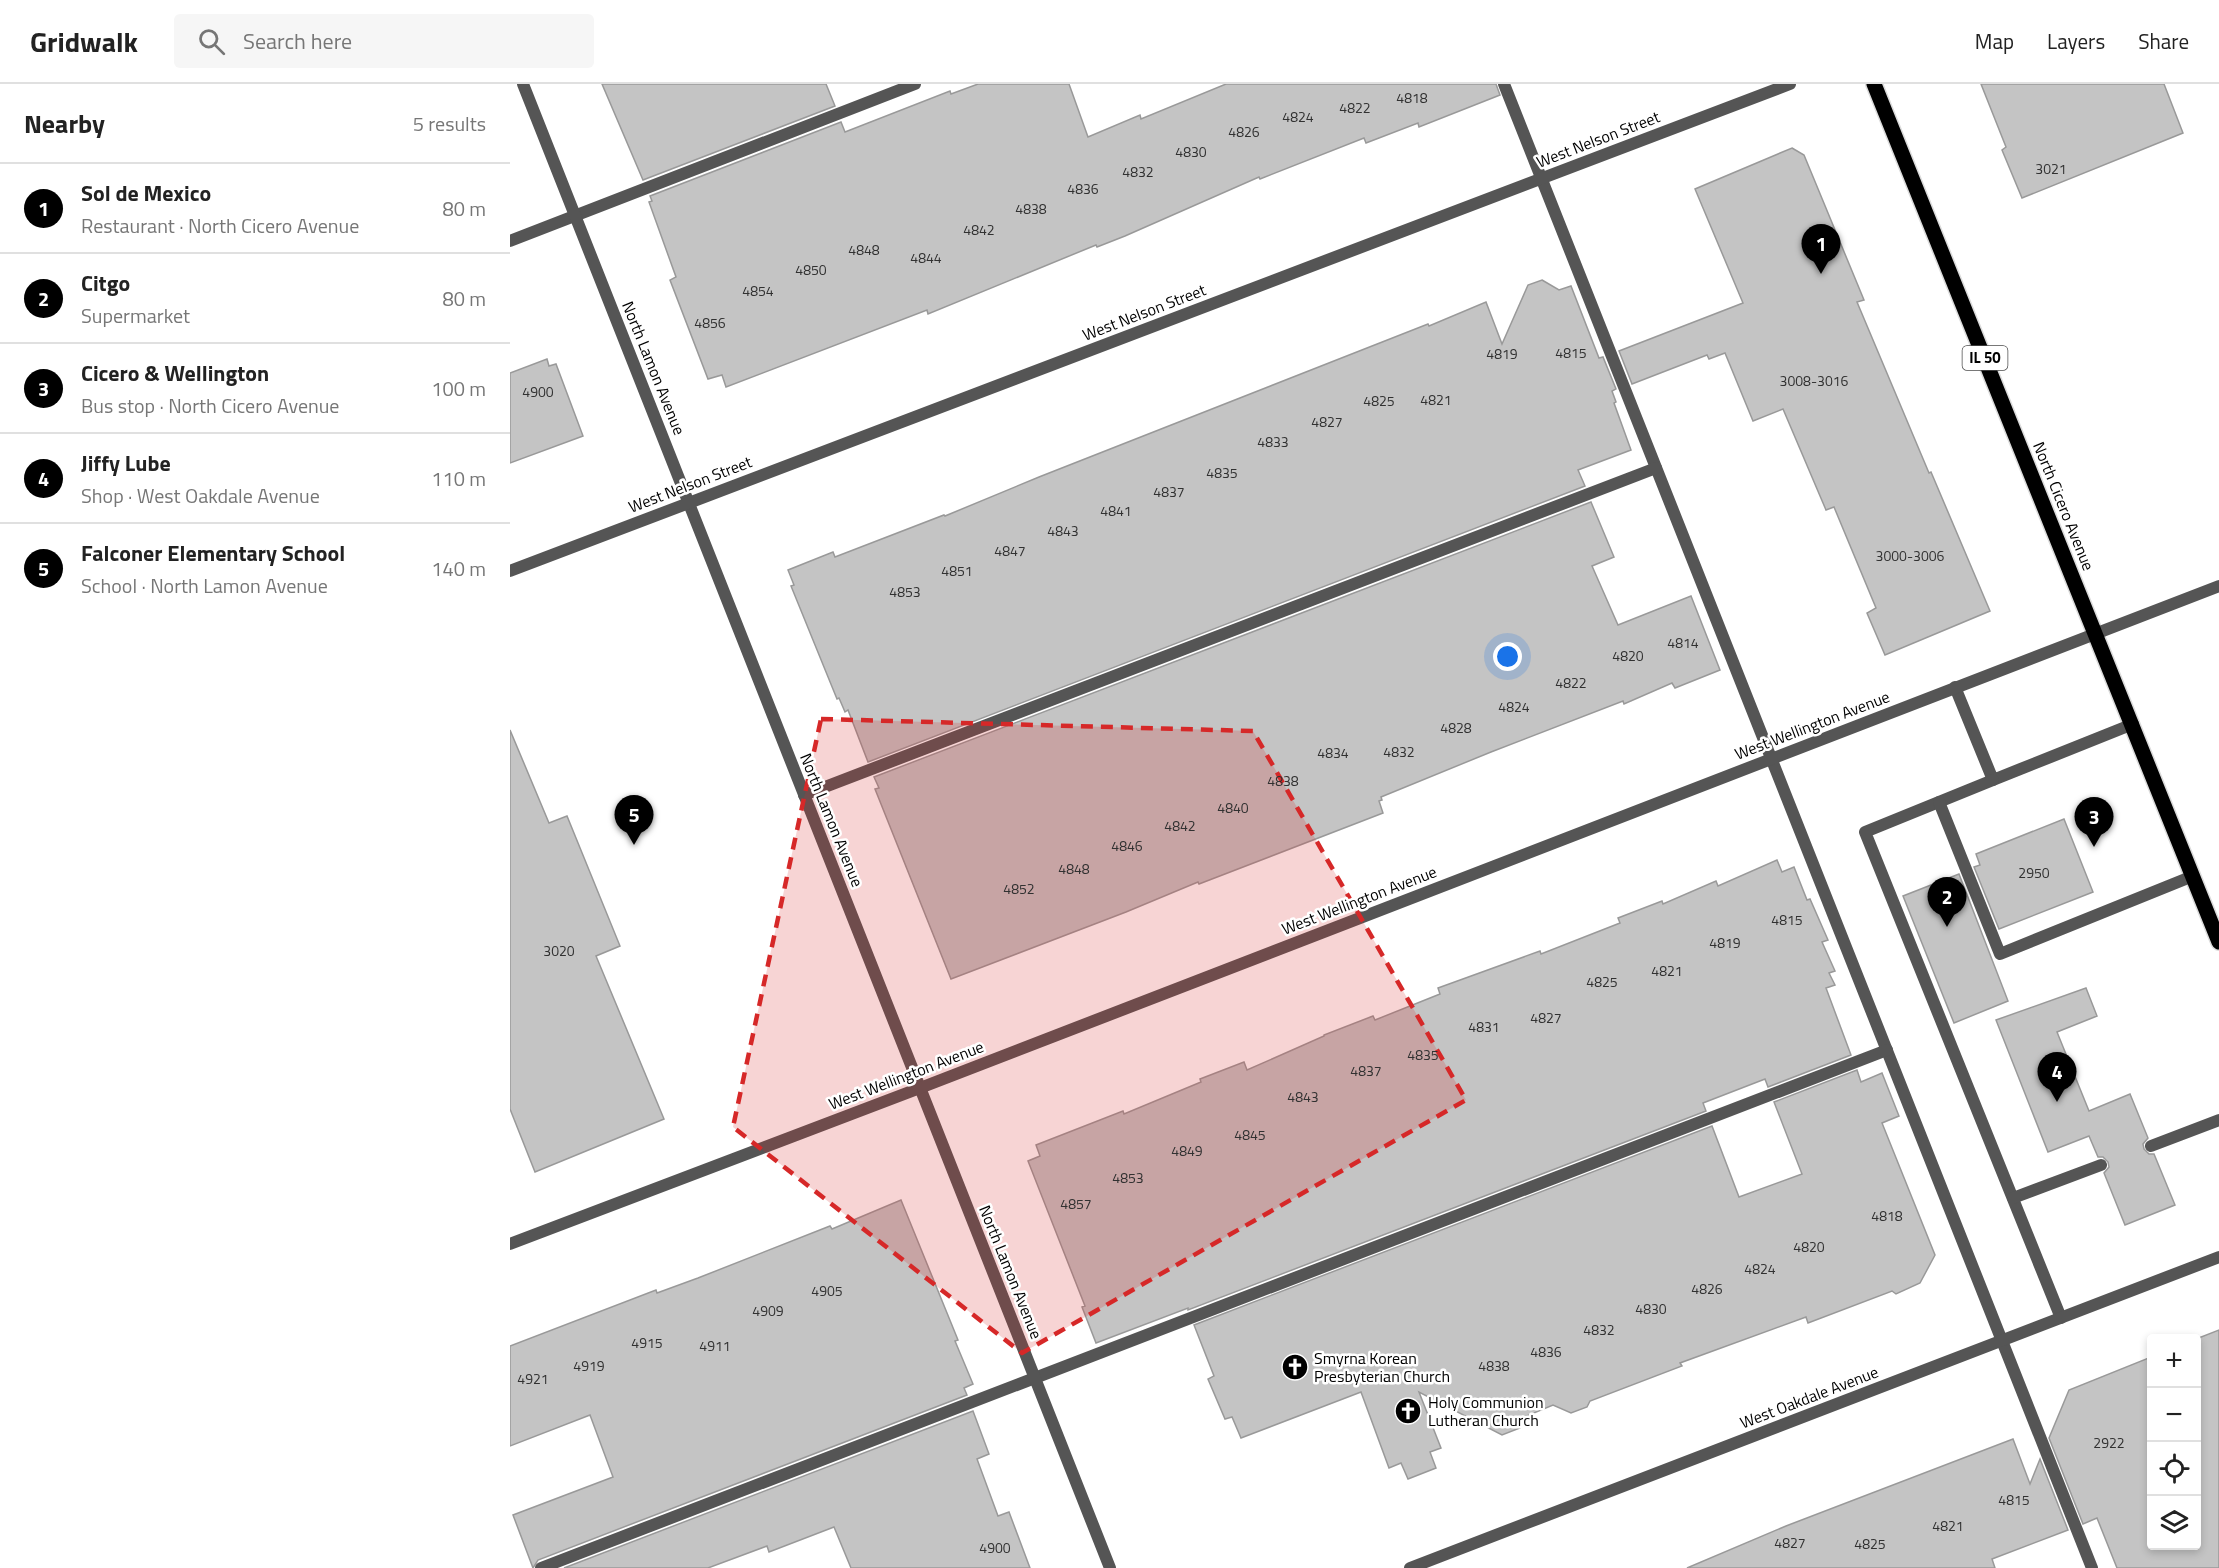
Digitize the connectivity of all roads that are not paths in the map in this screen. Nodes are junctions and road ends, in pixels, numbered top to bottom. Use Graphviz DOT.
graph roads {
  1 [pos="524,84"];
  2 [pos="915,84"];
  3 [pos="1504,84"];
  4 [pos="1790,84"];
  5 [pos="1874,84"];
  6 [pos="1541,178"];
  7 [pos="576,216"];
  8 [pos="510,241"];
  9 [pos="1656,468"];
  10 [pos="689,502"];
  11 [pos="510,571"];
  12 [pos="2219,586"];
  13 [pos="2096,633"];
  14 [pos="1955,687"];
  15 [pos="2133,724"];
  16 [pos="1772,758"];
  17 [pos="1993,780"];
  18 [pos="804,795"];
  19 [pos="1939,802"];
  20 [pos="2193,876"];
  21 [pos="2219,942"];
  22 [pos="1887,1050"];
  23 [pos="920,1088"];
  24 [pos="2219,1120"];
  25 [pos="2151,1146"];
  26 [pos="2101,1165"];
  27 [pos="2013,1198"];
  28 [pos="510,1244"];
  29 [pos="2219,1257"];
  30 [pos="2061,1318"];
  31 [pos="2002,1341"];
  32 [pos="1036,1379"];
  33 [pos="541,1568"];
  34 [pos="1110,1568"];
  35 [pos="1410,1568"];
  36 [pos="2092,1568"];
  1 -- 7 [label="street, North Lamon Avenue"];
  2 -- 7 [label="street"];
  3 -- 6 [label="street"];
  4 -- 6 [label="street, West Nelson Street"];
  5 -- 13 [label="main road, North Cicero Avenue / IL 50"];
  6 -- 9 [label="street"];
  6 -- 10 [label="street, West Nelson Street"];
  7 -- 8 [label="street"];
  7 -- 10 [label="street, North Lamon Avenue"];
  9 -- 16 [label="street"];
  9 -- 18 [label="street"];
  10 -- 11 [label="street, West Nelson Street"];
  10 -- 18 [label="street, North Lamon Avenue"];
  12 -- 13 [label="street, West Wellington Avenue"];
  13 -- 14 [label="street, West Wellington Avenue"];
  13 -- 15 [label="main road, North Cicero Avenue / IL 50"];
  14 -- 16 [label="street, West Wellington Avenue"];
  14 -- 17 [label="street"];
  15 -- 17 [label="street"];
  15 -- 20 [label="main road, North Cicero Avenue / IL 50"];
  16 -- 22 [label="street"];
  16 -- 23 [label="street, West Wellington Avenue"];
  17 -- 19 [label="street"];
  18 -- 23 [label="street, North Lamon Avenue"];
  19 -- 20 [label="street"];
  19 -- 27 [label="street"];
  20 -- 21 [label="main road, North Cicero Avenue / IL 50"];
  22 -- 31 [label="street"];
  22 -- 32 [label="street"];
  23 -- 28 [label="street, West Wellington Avenue"];
  23 -- 32 [label="street, North Lamon Avenue"];
  24 -- 25 [label="street"];
  26 -- 27 [label="street"];
  27 -- 30 [label="street"];
  29 -- 30 [label="street, West Oakdale Avenue"];
  30 -- 31 [label="street, West Oakdale Avenue"];
  31 -- 35 [label="street, West Oakdale Avenue"];
  31 -- 36 [label="street"];
  32 -- 33 [label="street"];
  32 -- 34 [label="street, North Lamon Avenue"];
}
